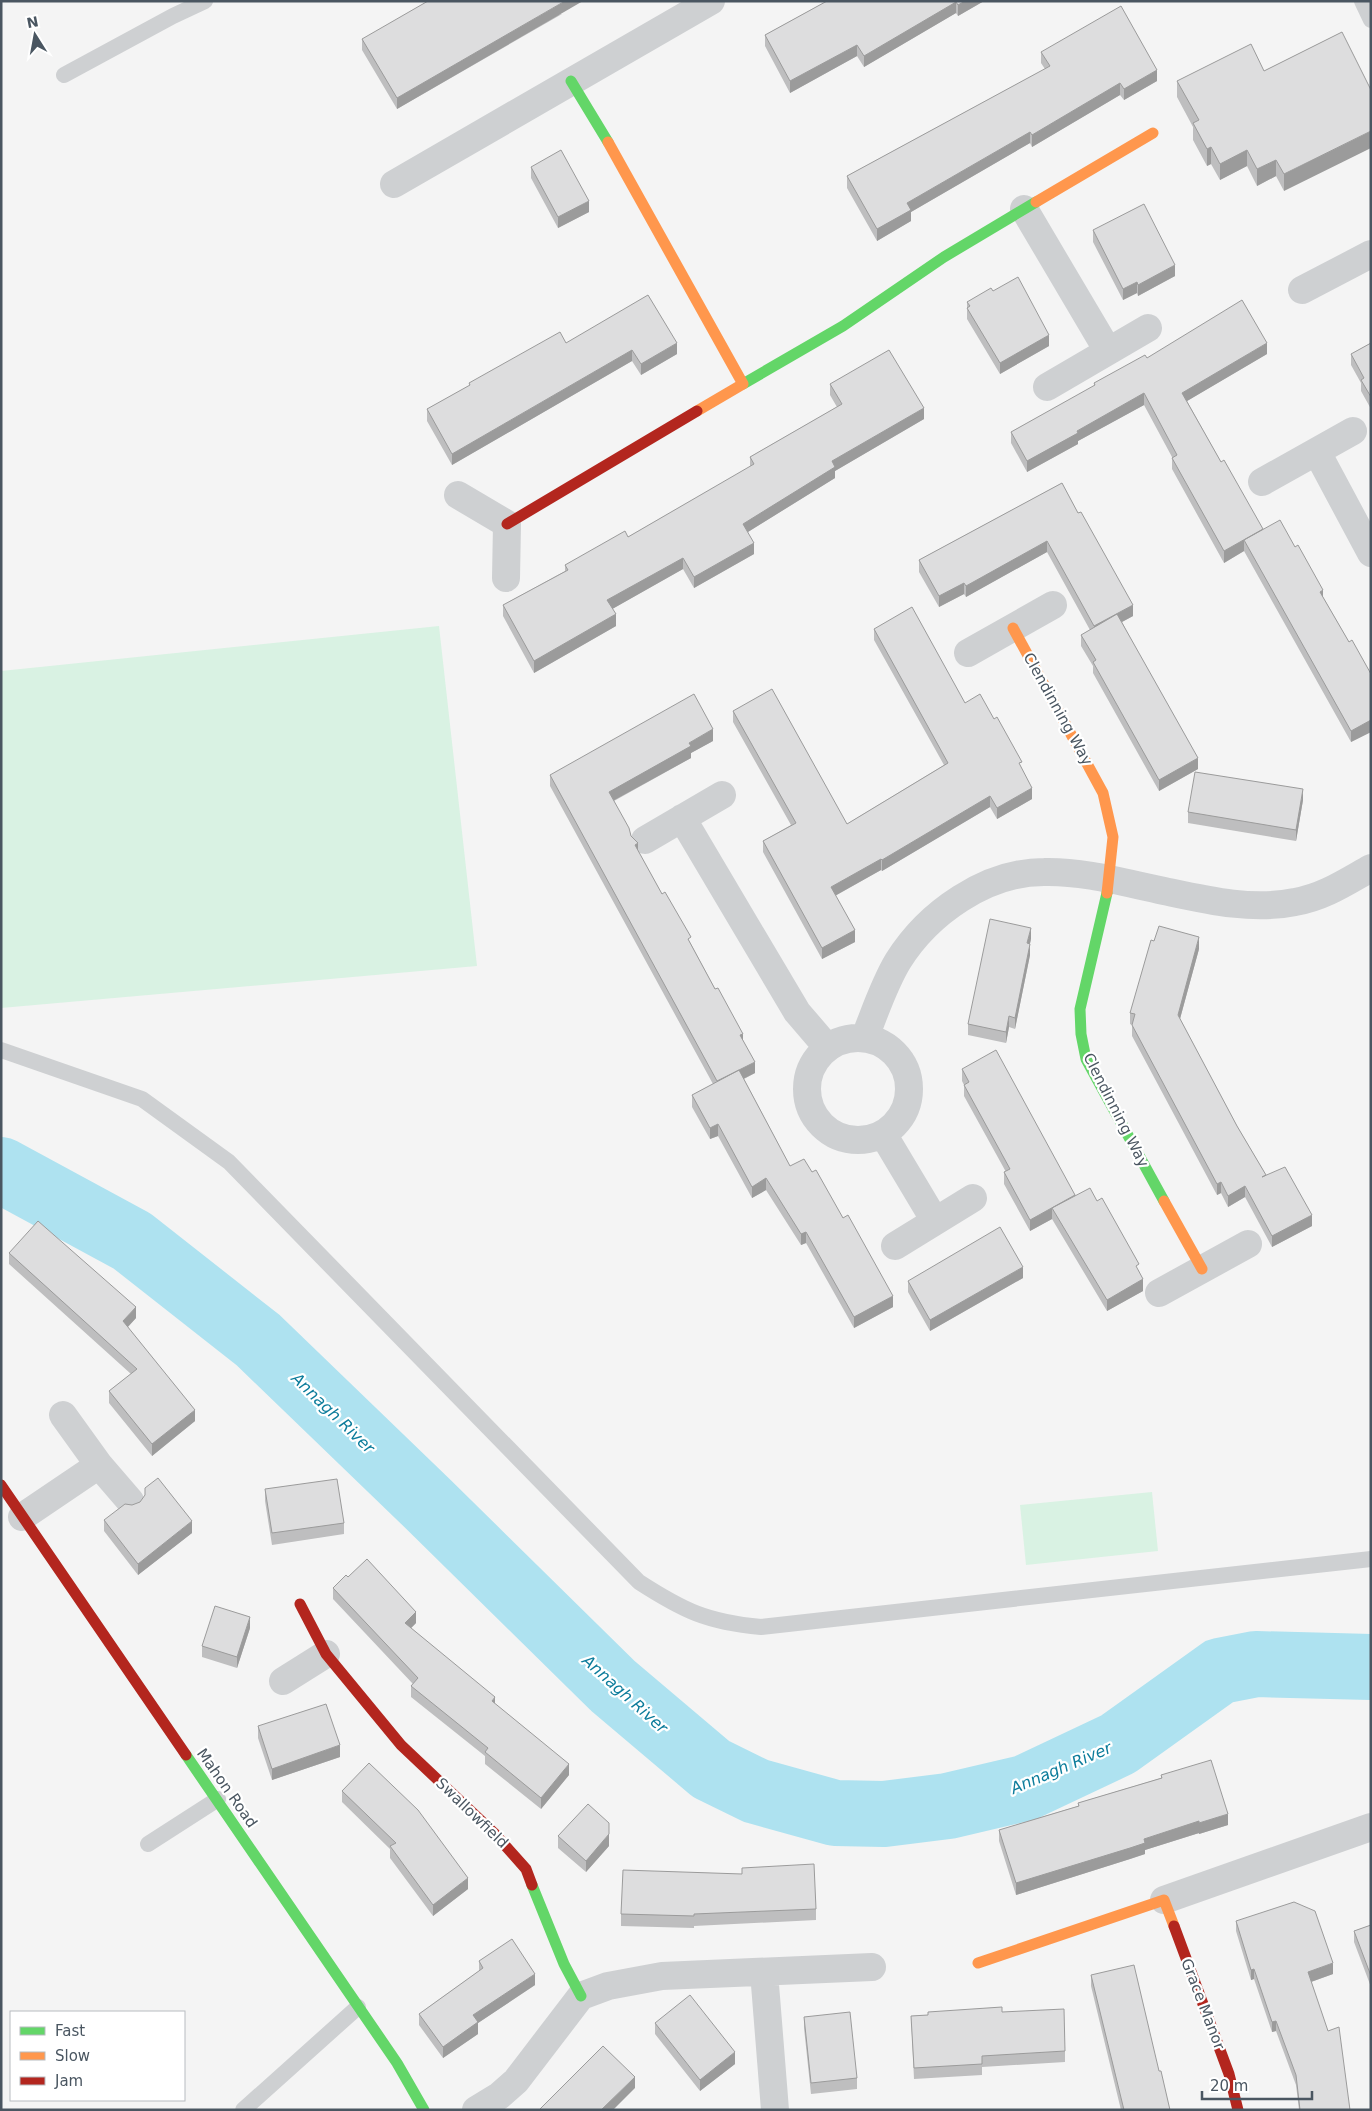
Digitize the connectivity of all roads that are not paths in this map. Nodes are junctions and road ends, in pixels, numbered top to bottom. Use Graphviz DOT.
graph roads {
  1 [pos="205,1"];
  2 [pos="711,1"];
  3 [pos="1362,1"];
  4 [pos="1371,20"];
  5 [pos="64,75"];
  6 [pos="571,81"];
  7 [pos="1153,133"];
  8 [pos="394,184"];
  9 [pos="1024,210"];
  10 [pos="1371,254"];
  11 [pos="1302,290"];
  12 [pos="1148,328"];
  13 [pos="1108,351"];
  14 [pos="743,384"];
  15 [pos="1047,387"];
  16 [pos="1353,431"];
  17 [pos="1317,452"];
  18 [pos="1262,482"];
  19 [pos="458,495"];
  20 [pos="507,524"];
  21 [pos="1371,553"];
  22 [pos="506,578"];
  23 [pos="1053,605"];
  24 [pos="1013,628"];
  25 [pos="968,653"];
  26 [pos="722,795"];
  27 [pos="682,818"];
  28 [pos="645,840"];
  29 [pos="1371,868"];
  30 [pos="1108,879"];
  31 [pos="865,1038"];
  32 [pos="827,1047"];
  33 [pos="1,1050"];
  34 [pos="883,1134"];
  35 [pos="973,1198"];
  36 [pos="935,1222"];
  37 [pos="1248,1244"];
  38 [pos="895,1246"];
  39 [pos="1202,1269"];
  40 [pos="1159,1293"];
  41 [pos="62,1415"];
  42 [pos="99,1465"];
  43 [pos="1,1485"];
  44 [pos="130,1502"];
  45 [pos="22,1517"];
  46 [pos="1371,1559"];
  47 [pos="300,1604"];
  48 [pos="326,1654"];
  49 [pos="283,1681"];
  50 [pos="218,1799"];
  51 [pos="1371,1827"];
  52 [pos="148,1844"];
  53 [pos="1164,1900"];
  54 [pos="978,1963"];
  55 [pos="872,1967"];
  56 [pos="764,1972"];
  57 [pos="581,1996"];
  58 [pos="358,2007"];
  59 [pos="243,2110"];
  60 [pos="424,2110"];
  61 [pos="476,2110"];
  62 [pos="775,2110"];
  63 [pos="1238,2110"];
  1 -- 5 [label="lane"];
  2 -- 6 [label="street"];
  3 -- 4 [label="lane"];
  6 -- 8 [label="street"];
  6 -- 14 [label="main road"];
  7 -- 9 [label="main road"];
  9 -- 13 [label="street"];
  9 -- 14 [label="main road"];
  10 -- 11 [label="street"];
  12 -- 13 [label="street"];
  13 -- 15 [label="street"];
  14 -- 20 [label="main road"];
  16 -- 17 [label="street"];
  17 -- 18 [label="street"];
  17 -- 21 [label="street"];
  19 -- 20 [label="street"];
  20 -- 22 [label="street"];
  23 -- 24 [label="street"];
  24 -- 25 [label="street"];
  24 -- 30 [label="main road, Clendinning Way"];
  26 -- 27 [label="street"];
  27 -- 28 [label="street"];
  27 -- 32 [label="street"];
  29 -- 30 [label="street"];
  30 -- 31 [label="street"];
  30 -- 39 [label="main road, Clendinning Way"];
  31 -- 32 [label="street"];
  31 -- 34 [label="street"];
  32 -- 34 [label="street"];
  33 -- 46 [label="lane"];
  34 -- 36 [label="street"];
  35 -- 36 [label="street"];
  36 -- 38 [label="street"];
  37 -- 39 [label="street"];
  39 -- 40 [label="street"];
  41 -- 42 [label="street"];
  42 -- 44 [label="street"];
  42 -- 45 [label="street"];
  43 -- 45 [label="main road, Mahon Road"];
  45 -- 50 [label="main road, Mahon Road"];
  47 -- 48 [label="main road, Swallowfield"];
  48 -- 49 [label="street"];
  48 -- 57 [label="main road, Swallowfield"];
  50 -- 52 [label="lane"];
  50 -- 58 [label="main road, Mahon Road"];
  51 -- 53 [label="street"];
  53 -- 54 [label="main road"];
  53 -- 63 [label="main road, Grace Manor"];
  55 -- 56 [label="street"];
  56 -- 57 [label="street"];
  56 -- 62 [label="street"];
  57 -- 61 [label="street"];
  58 -- 59 [label="lane"];
  58 -- 60 [label="main road, Mahon Road"];
}
